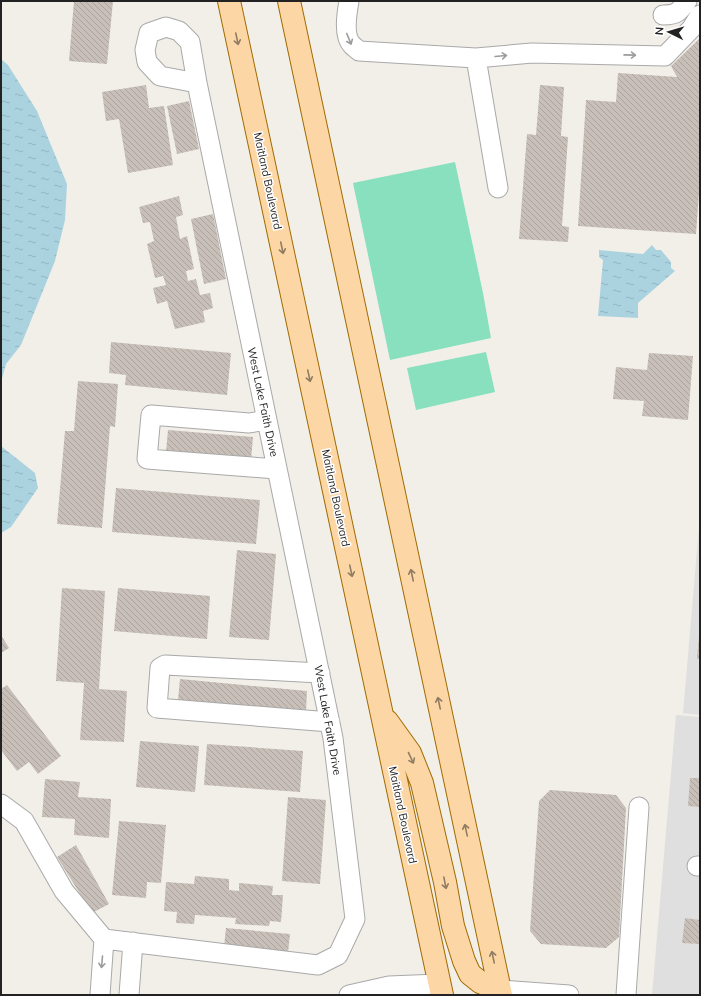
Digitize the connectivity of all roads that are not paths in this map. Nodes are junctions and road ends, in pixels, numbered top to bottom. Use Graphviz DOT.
graph roads {
  1 [pos="229,1"];
  2 [pos="290,1"];
  3 [pos="349,1"];
  4 [pos="687,1"];
  5 [pos="663,15"];
  6 [pos="700,15"];
  7 [pos="476,58"];
  8 [pos="197,83"];
  9 [pos="498,188"];
  10 [pos="267,420"];
  11 [pos="277,469"];
  12 [pos="320,673"];
  13 [pos="382,714"];
  14 [pos="330,722"];
  15 [pos="1,804"];
  16 [pos="639,807"];
  17 [pos="104,939"];
  18 [pos="133,942"];
  19 [pos="100,990"];
  20 [pos="441,990"];
  21 [pos="129,991"];
  22 [pos="500,993"];
  23 [pos="349,995"];
  24 [pos="459,995"];
  25 [pos="569,995"];
  26 [pos="626,995"];
  1 -- 13 [label="main road, Maitland Boulevard, one-way"];
  22 -- 2 [label="main road, one-way"];
  3 -- 7 [label="street, one-way"];
  4 -- 5 [label="street"];
  7 -- 6 [label="street, one-way"];
  7 -- 9 [label="street"];
  8 -- 10 [label="street, West Lake Faith Drive"];
  10 -- 11 [label="street, West Lake Faith Drive"];
  10 -- 11 [label="street"];
  11 -- 12 [label="street, West Lake Faith Drive"];
  12 -- 14 [label="street, West Lake Faith Drive"];
  12 -- 14 [label="street"];
  13 -- 20 [label="main road, Maitland Boulevard"];
  13 -- 22 [label="main road, one-way"];
  14 -- 18 [label="street, West Lake Faith Drive"];
  15 -- 17 [label="street"];
  16 -- 26 [label="street"];
  17 -- 18 [label="street, West Lake Faith Drive"];
  17 -- 19 [label="street, one-way"];
  18 -- 21 [label="street"];
  19 -- 21 [label="street"];
  20 -- 23 [label="street"];
  20 -- 24 [label="main road"];
  22 -- 25 [label="street"];
}
